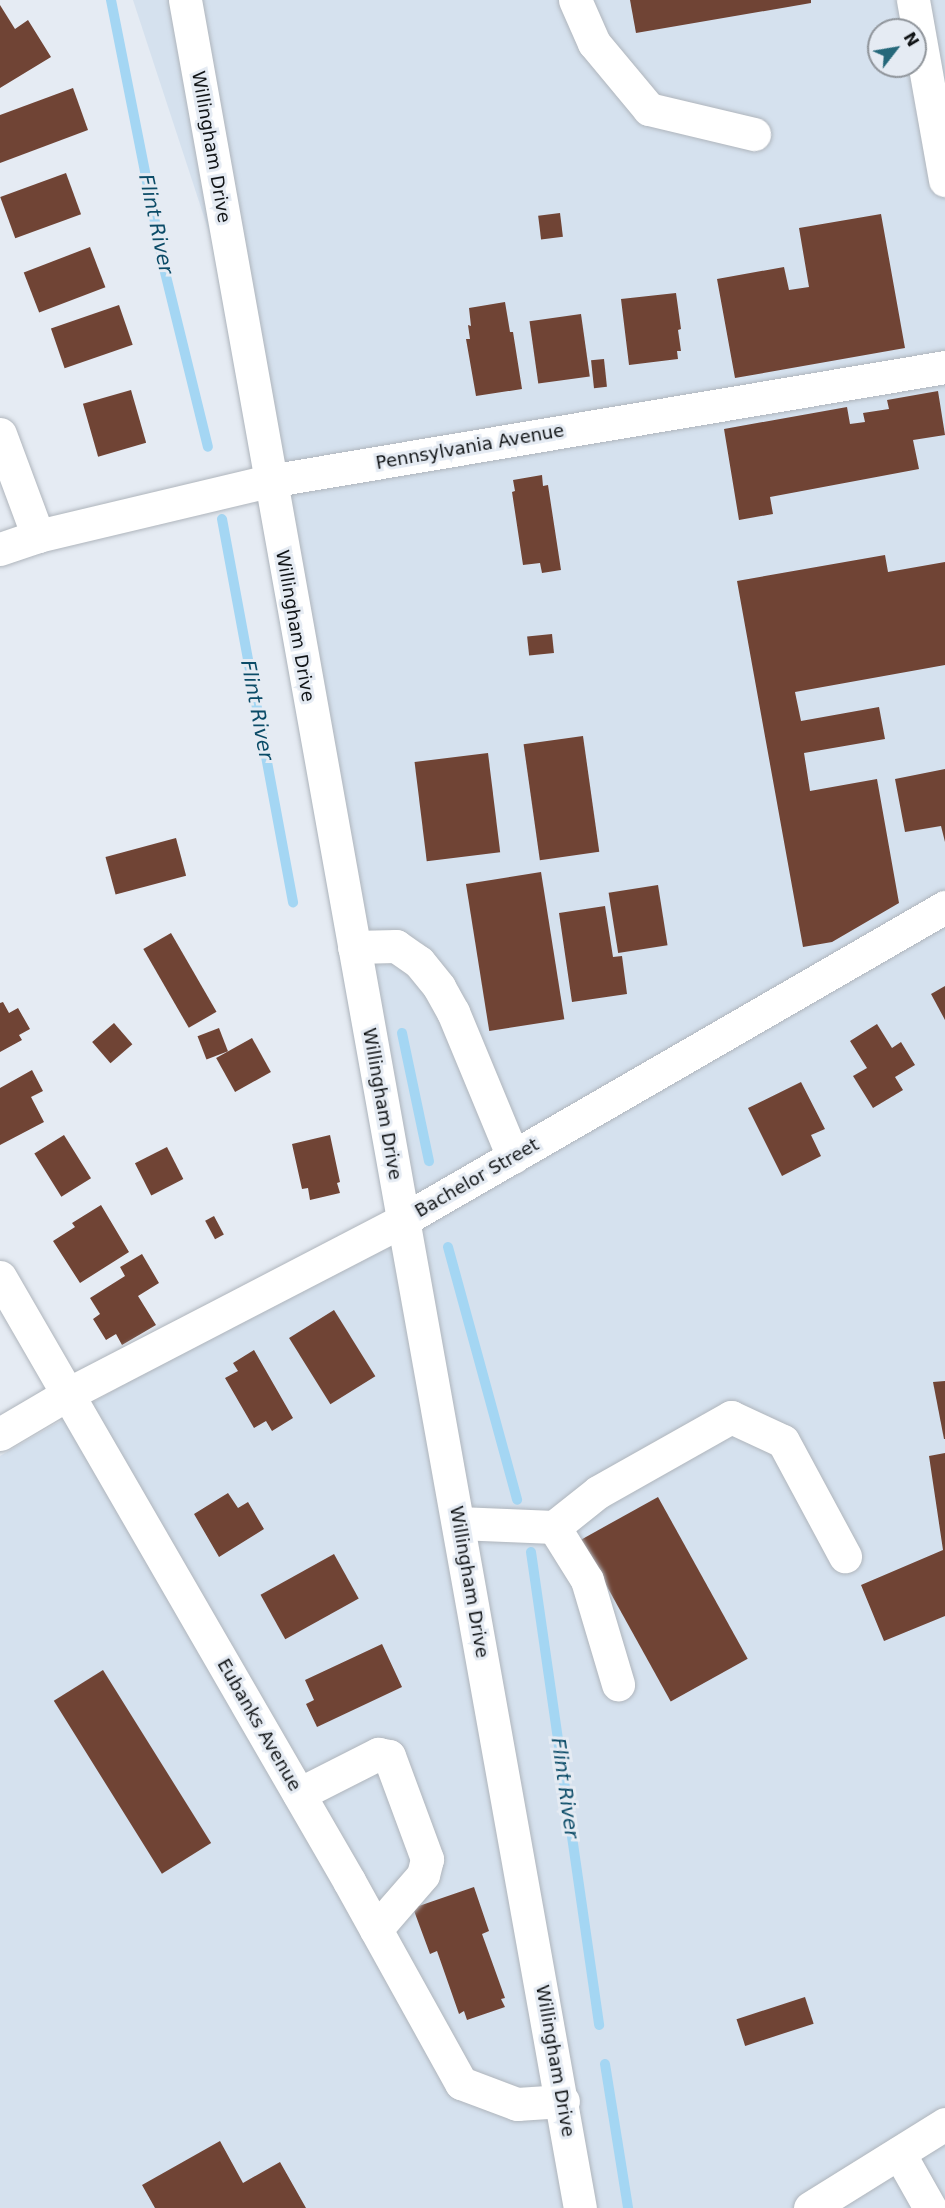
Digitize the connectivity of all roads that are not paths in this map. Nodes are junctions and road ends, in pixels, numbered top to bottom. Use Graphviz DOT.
graph roads {
  1 [pos="185,0"];
  2 [pos="575,0"];
  3 [pos="913,0"];
  4 [pos="754,134"];
  5 [pos="945,180"];
  6 [pos="945,367"];
  7 [pos="0,434"];
  8 [pos="269,481"];
  9 [pos="38,536"];
  10 [pos="0,549"];
  11 [pos="945,907"];
  12 [pos="354,948"];
  13 [pos="513,1157"];
  14 [pos="403,1220"];
  15 [pos="0,1277"];
  16 [pos="68,1394"];
  17 [pos="0,1434"];
  18 [pos="458,1523"];
  19 [pos="554,1527"];
  20 [pos="845,1556"];
  21 [pos="618,1684"];
  22 [pos="298,1794"];
  23 [pos="376,1929"];
  24 [pos="563,2101"];
  25 [pos="945,2124"];
  26 [pos="899,2153"];
  27 [pos="580,2208"];
  28 [pos="810,2208"];
  29 [pos="930,2208"];
  1 -- 8 [label="street, Willingham Drive"];
  2 -- 4 [label="street"];
  3 -- 5 [label="street"];
  6 -- 8 [label="street, Pennsylvania Avenue"];
  7 -- 9 [label="street"];
  8 -- 9 [label="street, Pennsylvania Avenue"];
  8 -- 12 [label="street, Willingham Drive"];
  9 -- 10 [label="street, Pennsylvania Avenue"];
  11 -- 13 [label="street, Bachelor Street"];
  12 -- 13 [label="street"];
  12 -- 14 [label="street, Willingham Drive"];
  13 -- 14 [label="street, Bachelor Street"];
  14 -- 16 [label="street, Bachelor Street"];
  14 -- 18 [label="street, Willingham Drive"];
  15 -- 16 [label="street, Eubanks Avenue"];
  16 -- 17 [label="street, Bachelor Street"];
  16 -- 22 [label="street, Eubanks Avenue"];
  18 -- 19 [label="street"];
  18 -- 24 [label="street, Willingham Drive"];
  19 -- 20 [label="street"];
  19 -- 21 [label="street"];
  22 -- 23 [label="street, Eubanks Avenue"];
  22 -- 23 [label="street"];
  23 -- 24 [label="street, Eubanks Avenue"];
  24 -- 27 [label="street, Willingham Drive"];
  25 -- 26 [label="street"];
  26 -- 28 [label="street"];
  26 -- 29 [label="street"];
}
